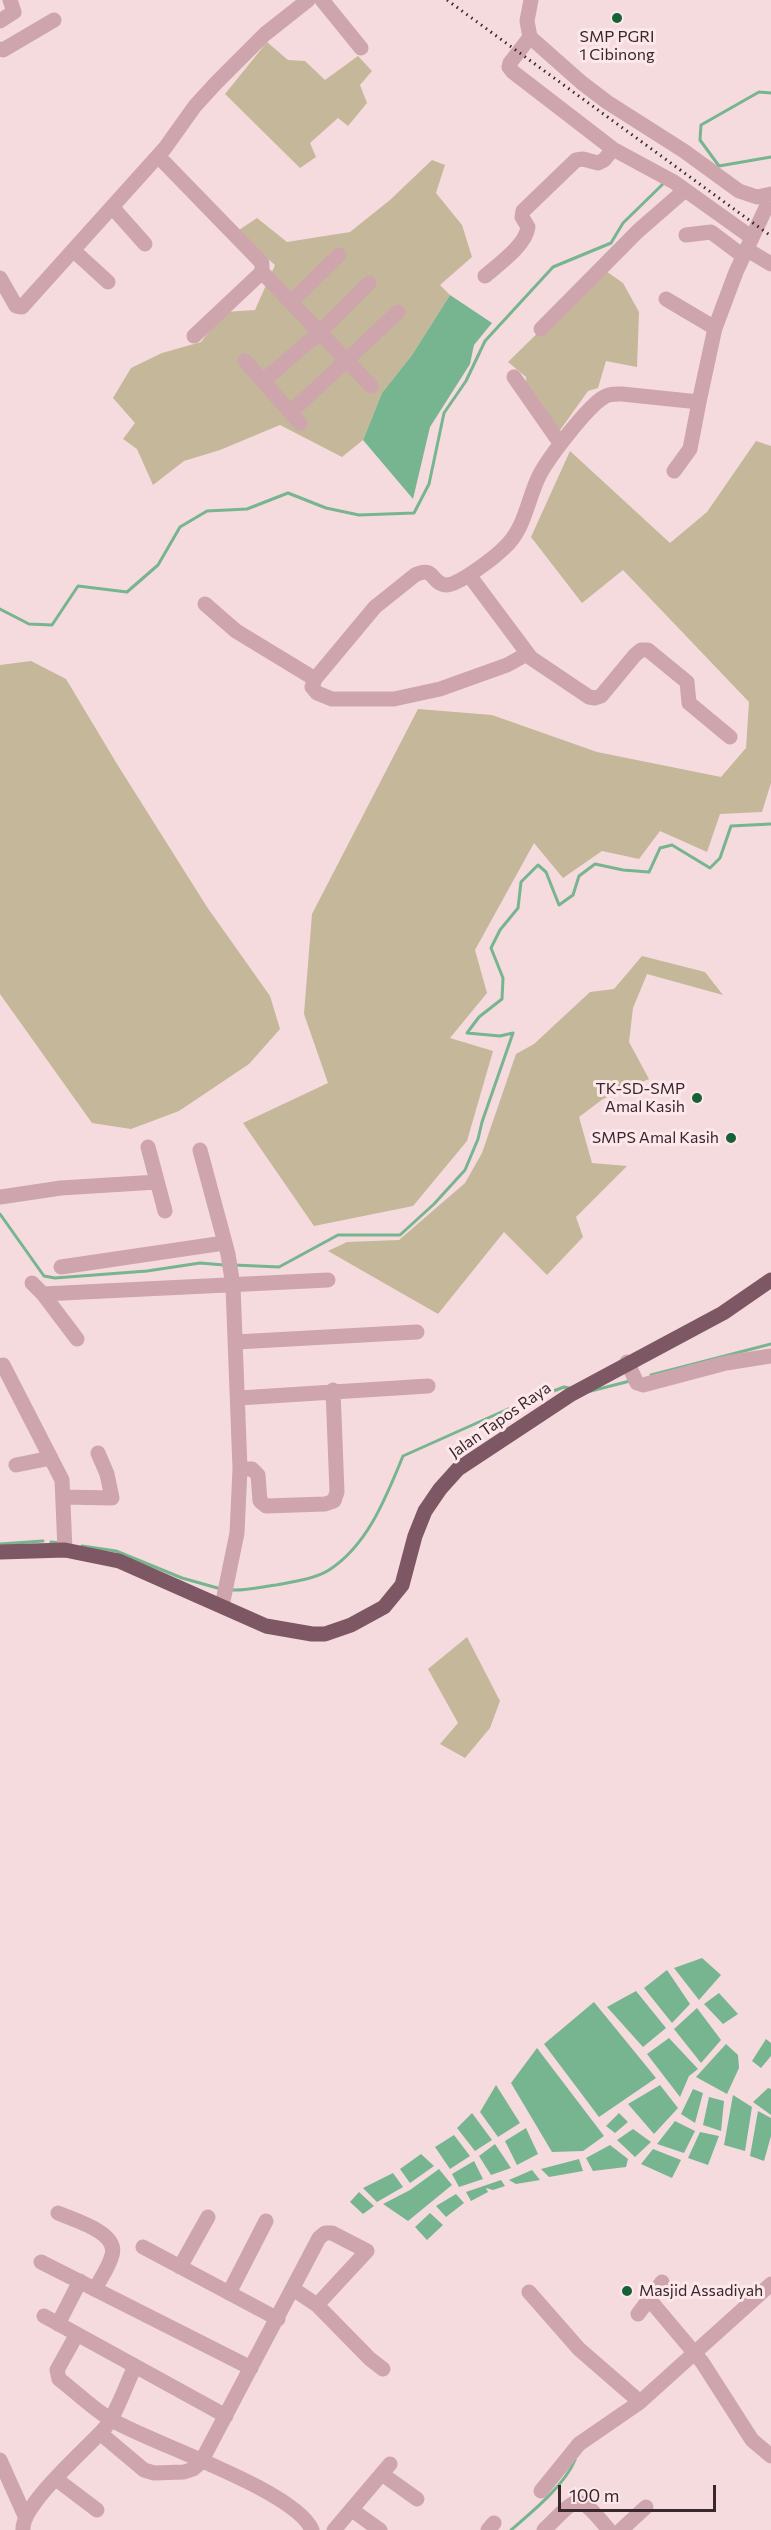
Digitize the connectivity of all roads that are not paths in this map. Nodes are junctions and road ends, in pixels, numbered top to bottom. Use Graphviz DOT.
graph roads {
  1 [pos="10,0"];
  2 [pos="308,0"];
  3 [pos="322,0"];
  4 [pos="531,0"];
  5 [pos="54,20"];
  6 [pos="0,21"];
  7 [pos="530,37"];
  8 [pos="361,48"];
  9 [pos="0,49"];
  10 [pos="613,149"];
  11 [pos="158,156"];
  12 [pos="679,186"];
  13 [pos="769,200"];
  14 [pos="112,208"];
  15 [pos="686,235"];
  16 [pos="145,244"];
  17 [pos="746,248"];
  18 [pos="73,250"];
  19 [pos="339,255"];
  20 [pos="771,264"];
  21 [pos="262,272"];
  22 [pos="485,276"];
  23 [pos="0,278"];
  24 [pos="108,282"];
  25 [pos="369,283"];
  26 [pos="666,299"];
  27 [pos="291,302"];
  28 [pos="398,312"];
  29 [pos="715,328"];
  30 [pos="541,329"];
  31 [pos="320,332"];
  32 [pos="194,336"];
  33 [pos="347,360"];
  34 [pos="245,361"];
  35 [pos="514,377"];
  36 [pos="263,381"];
  37 [pos="371,386"];
  38 [pos="699,402"];
  39 [pos="560,443"];
  40 [pos="674,471"];
  41 [pos="469,575"];
  42 [pos="205,604"];
  43 [pos="527,654"];
  44 [pos="315,679"];
  45 [pos="730,737"];
  46 [pos="148,1148"];
  47 [pos="200,1150"];
  48 [pos="158,1182"];
  49 [pos="0,1197"];
  50 [pos="165,1210"];
  51 [pos="226,1249"];
  52 [pos="62,1267"];
  53 [pos="328,1280"];
  54 [pos="771,1280"];
  55 [pos="233,1281"];
  56 [pos="32,1282"];
  57 [pos="43,1294"];
  58 [pos="417,1332"];
  59 [pos="77,1340"];
  60 [pos="236,1342"];
  61 [pos="771,1356"];
  62 [pos="3,1365"];
  63 [pos="632,1373"];
  64 [pos="428,1386"];
  65 [pos="333,1390"];
  66 [pos="238,1398"];
  67 [pos="98,1453"];
  68 [pos="51,1458"];
  69 [pos="16,1465"];
  70 [pos="240,1469"];
  71 [pos="64,1497"];
  72 [pos="65,1544"];
  73 [pos="0,1552"];
  74 [pos="224,1601"];
  75 [pos="58,2213"];
  76 [pos="208,2217"];
  77 [pos="266,2220"];
  78 [pos="143,2247"];
  79 [pos="41,2262"];
  80 [pos="180,2266"];
  81 [pos="80,2281"];
  82 [pos="662,2282"];
  83 [pos="770,2288"];
  84 [pos="96,2289"];
  85 [pos="293,2289"];
  86 [pos="529,2292"];
  87 [pos="230,2293"];
  88 [pos="649,2299"];
  89 [pos="317,2305"];
  90 [pos="638,2314"];
  91 [pos="44,2316"];
  92 [pos="278,2319"];
  93 [pos="58,2324"];
  94 [pos="77,2334"];
  95 [pos="698,2358"];
  96 [pos="135,2366"];
  97 [pos="251,2368"];
  98 [pos="383,2369"];
  99 [pos="640,2402"];
  100 [pos="226,2416"];
  101 [pos="110,2418"];
  102 [pos="100,2433"];
  103 [pos="771,2456"];
  104 [pos="201,2462"];
  105 [pos="1,2464"];
  106 [pos="56,2479"];
  107 [pos="541,2491"];
  108 [pos="417,2499"];
  109 [pos="646,2507"];
  110 [pos="97,2510"];
  111 [pos="352,2510"];
  112 [pos="24,2523"];
  113 [pos="312,2530"];
  114 [pos="334,2530"];
  115 [pos="380,2530"];
  116 [pos="544,2530"];
  117 [pos="609,2530"];
  118 [pos="621,2530"];
  1 -- 6 [label="street"];
  2 -- 11 [label="street"];
  3 -- 8 [label="street"];
  4 -- 7 [label="street"];
  5 -- 9 [label="street"];
  7 -- 10 [label="street"];
  7 -- 13 [label="street"];
  10 -- 12 [label="street"];
  10 -- 22 [label="street"];
  11 -- 14 [label="street"];
  11 -- 21 [label="street"];
  12 -- 17 [label="street"];
  12 -- 30 [label="street"];
  13 -- 17 [label="street"];
  14 -- 16 [label="street"];
  14 -- 18 [label="street"];
  15 -- 17 [label="street"];
  17 -- 20 [label="street"];
  17 -- 29 [label="street"];
  18 -- 23 [label="street"];
  18 -- 24 [label="street"];
  19 -- 27 [label="street"];
  21 -- 27 [label="street"];
  21 -- 32 [label="street"];
  25 -- 31 [label="street"];
  26 -- 29 [label="street"];
  27 -- 31 [label="street"];
  28 -- 33 [label="street"];
  29 -- 38 [label="street"];
  31 -- 33 [label="street"];
  31 -- 36 [label="street"];
  33 -- 36 [label="street"];
  33 -- 37 [label="street"];
  34 -- 36 [label="street"];
  35 -- 39 [label="street"];
  38 -- 39 [label="street"];
  38 -- 40 [label="street"];
  39 -- 41 [label="street"];
  41 -- 43 [label="street"];
  41 -- 44 [label="street"];
  42 -- 44 [label="street"];
  43 -- 44 [label="street"];
  43 -- 45 [label="street"];
  46 -- 48 [label="street"];
  47 -- 51 [label="street"];
  48 -- 49 [label="street"];
  48 -- 50 [label="street"];
  51 -- 52 [label="street"];
  51 -- 55 [label="street"];
  53 -- 55 [label="street"];
  54 -- 63 [label="main road, Jalan Tapos Raya"];
  55 -- 57 [label="street"];
  55 -- 60 [label="street"];
  56 -- 57 [label="street"];
  57 -- 59 [label="street"];
  58 -- 60 [label="street"];
  60 -- 66 [label="street"];
  61 -- 63 [label="street"];
  62 -- 68 [label="street"];
  63 -- 74 [label="main road, Jalan Tapos Raya"];
  64 -- 65 [label="street"];
  65 -- 66 [label="street"];
  65 -- 70 [label="street"];
  66 -- 70 [label="street"];
  67 -- 71 [label="street"];
  68 -- 69 [label="street"];
  68 -- 71 [label="street"];
  70 -- 74 [label="street"];
  71 -- 72 [label="street"];
  72 -- 73 [label="main road, Jalan Tapos Raya"];
  72 -- 74 [label="main road, Jalan Tapos Raya"];
  75 -- 84 [label="street"];
  76 -- 80 [label="street"];
  77 -- 87 [label="street"];
  78 -- 80 [label="street"];
  79 -- 81 [label="street"];
  80 -- 87 [label="street"];
  81 -- 84 [label="street"];
  81 -- 93 [label="street"];
  82 -- 88 [label="street"];
  83 -- 95 [label="street"];
  84 -- 97 [label="street"];
  85 -- 89 [label="street"];
  85 -- 89 [label="street"];
  85 -- 92 [label="street"];
  86 -- 99 [label="street"];
  87 -- 92 [label="street"];
  88 -- 90 [label="street"];
  88 -- 95 [label="street"];
  89 -- 98 [label="street"];
  91 -- 93 [label="street"];
  92 -- 97 [label="street"];
  93 -- 94 [label="street"];
  94 -- 96 [label="street"];
  94 -- 101 [label="street"];
  95 -- 99 [label="street"];
  95 -- 103 [label="street"];
  96 -- 100 [label="street"];
  96 -- 101 [label="street"];
  97 -- 100 [label="street"];
  99 -- 107 [label="street"];
  100 -- 104 [label="street"];
  101 -- 102 [label="street"];
  101 -- 104 [label="street"];
  102 -- 104 [label="street"];
  102 -- 106 [label="street"];
  104 -- 113 [label="street"];
  105 -- 112 [label="street"];
  106 -- 110 [label="street"];
  106 -- 112 [label="street"];
  108 -- 111 [label="street"];
  109 -- 118 [label="street"];
  111 -- 114 [label="street"];
  111 -- 115 [label="street"];
  116 -- 117 [label="street"];
}
